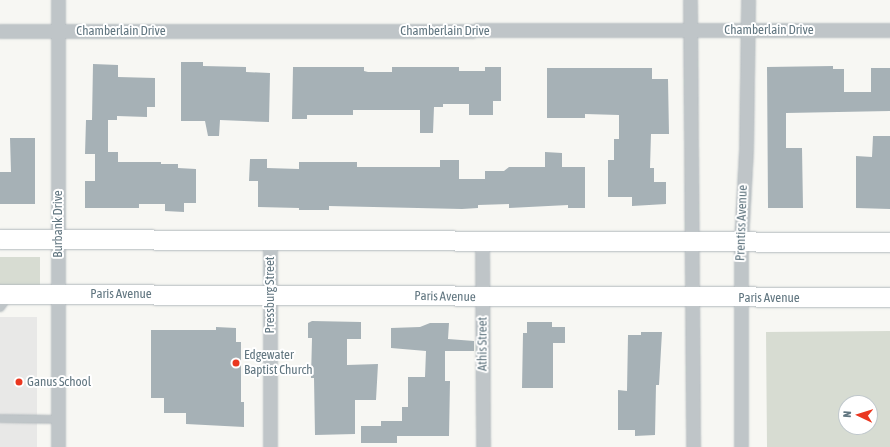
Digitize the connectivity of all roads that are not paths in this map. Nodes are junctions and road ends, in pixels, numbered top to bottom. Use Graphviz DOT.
graph roads {
  1 [pos="58,0"];
  2 [pos="690,0"];
  3 [pos="748,0"];
  4 [pos="690,30"];
  5 [pos="748,30"];
  6 [pos="890,30"];
  7 [pos="0,31"];
  8 [pos="58,32"];
  9 [pos="0,239"];
  10 [pos="58,239"];
  11 [pos="270,240"];
  12 [pos="482,241"];
  13 [pos="693,242"];
  14 [pos="741,242"];
  15 [pos="890,242"];
  16 [pos="58,294"];
  17 [pos="270,295"];
  18 [pos="483,297"];
  19 [pos="890,297"];
  20 [pos="3,298"];
  21 [pos="693,298"];
  22 [pos="741,298"];
  23 [pos="0,418"];
  24 [pos="58,419"];
  25 [pos="58,447"];
  26 [pos="270,447"];
  27 [pos="483,447"];
  28 [pos="694,447"];
  29 [pos="741,447"];
  1 -- 8 [label="street, Burbank Drive"];
  2 -- 4 [label="street"];
  3 -- 5 [label="street, Prentiss Avenue"];
  4 -- 5 [label="street, Chamberlain Drive"];
  4 -- 8 [label="street, Chamberlain Drive"];
  4 -- 13 [label="street"];
  5 -- 6 [label="street, Chamberlain Drive"];
  5 -- 14 [label="street, Prentiss Avenue"];
  7 -- 8 [label="street, Chamberlain Drive"];
  8 -- 10 [label="street, Burbank Drive"];
  9 -- 10 [label="street"];
  10 -- 11 [label="street"];
  10 -- 16 [label="street, Burbank Drive"];
  11 -- 12 [label="street"];
  11 -- 17 [label="street, Pressburg Street"];
  12 -- 13 [label="street"];
  12 -- 18 [label="street, Athis Street"];
  13 -- 14 [label="street"];
  13 -- 21 [label="street"];
  14 -- 15 [label="street"];
  14 -- 22 [label="street, Prentiss Avenue"];
  16 -- 17 [label="street, Paris Avenue"];
  16 -- 20 [label="street, Paris Avenue"];
  16 -- 24 [label="street, Burbank Drive"];
  17 -- 18 [label="street, Paris Avenue"];
  17 -- 26 [label="street, Pressburg Street"];
  18 -- 21 [label="street, Paris Avenue"];
  18 -- 27 [label="street, Athis Street"];
  19 -- 22 [label="street, Paris Avenue"];
  21 -- 22 [label="street, Paris Avenue"];
  21 -- 28 [label="street"];
  22 -- 29 [label="street, Prentiss Avenue"];
  23 -- 24 [label="lane"];
  24 -- 25 [label="street, Burbank Drive"];
}
